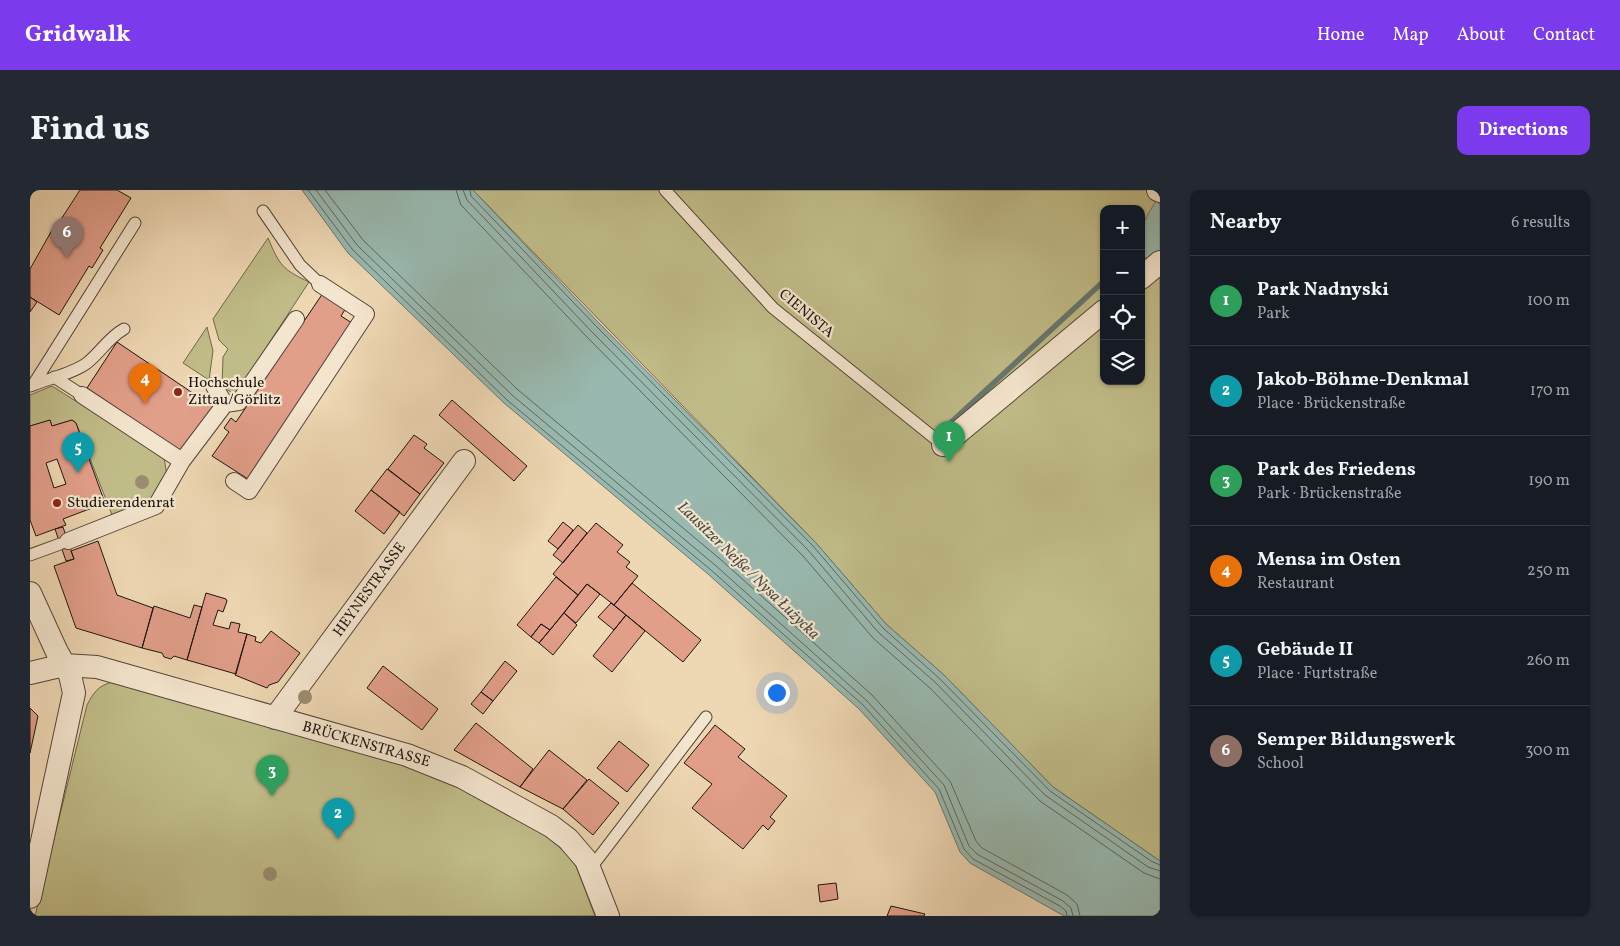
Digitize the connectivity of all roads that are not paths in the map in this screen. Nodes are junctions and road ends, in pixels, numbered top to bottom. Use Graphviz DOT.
graph roads {
  1 [pos="665,190"];
  2 [pos="263,211"];
  3 [pos="135,222"];
  4 [pos="1160,262"];
  5 [pos="1145,275"];
  6 [pos="320,284"];
  7 [pos="1100,314"];
  8 [pos="296,320"];
  9 [pos="124,329"];
  10 [pos="54,377"];
  11 [pos="31,386"];
  12 [pos="214,386"];
  13 [pos="82,395"];
  14 [pos="225,404"];
  15 [pos="943,445"];
  16 [pos="182,461"];
  17 [pos="464,461"];
  18 [pos="234,481"];
  19 [pos="64,542"];
  20 [pos="30,555"];
  21 [pos="30,593"];
  22 [pos="64,665"];
  23 [pos="30,673"];
  24 [pos="706,717"];
  25 [pos="275,718"];
  26 [pos="590,869"];
  27 [pos="30,897"];
  28 [pos="608,916"];
  1 -- 15 [label="lane, CIENISTA"];
  2 -- 6 [label="lane"];
  3 -- 11 [label="lane"];
  4 -- 5 [label="street"];
  6 -- 18 [label="street"];
  7 -- 15 [label="street"];
  8 -- 14 [label="street"];
  9 -- 10 [label="lane"];
  10 -- 11 [label="lane"];
  10 -- 13 [label="lane"];
  12 -- 14 [label="street"];
  13 -- 16 [label="street"];
  14 -- 16 [label="street"];
  16 -- 19 [label="street"];
  17 -- 25 [label="street, HEYNESTRASSE"];
  19 -- 20 [label="lane"];
  21 -- 22 [label="street"];
  22 -- 23 [label="street, BRÜCKENSTRASSE"];
  22 -- 25 [label="street, BRÜCKENSTRASSE"];
  22 -- 27 [label="street"];
  24 -- 26 [label="lane"];
  25 -- 26 [label="street, BRÜCKENSTRASSE"];
  26 -- 28 [label="street, BRÜCKENSTRASSE"];
}
